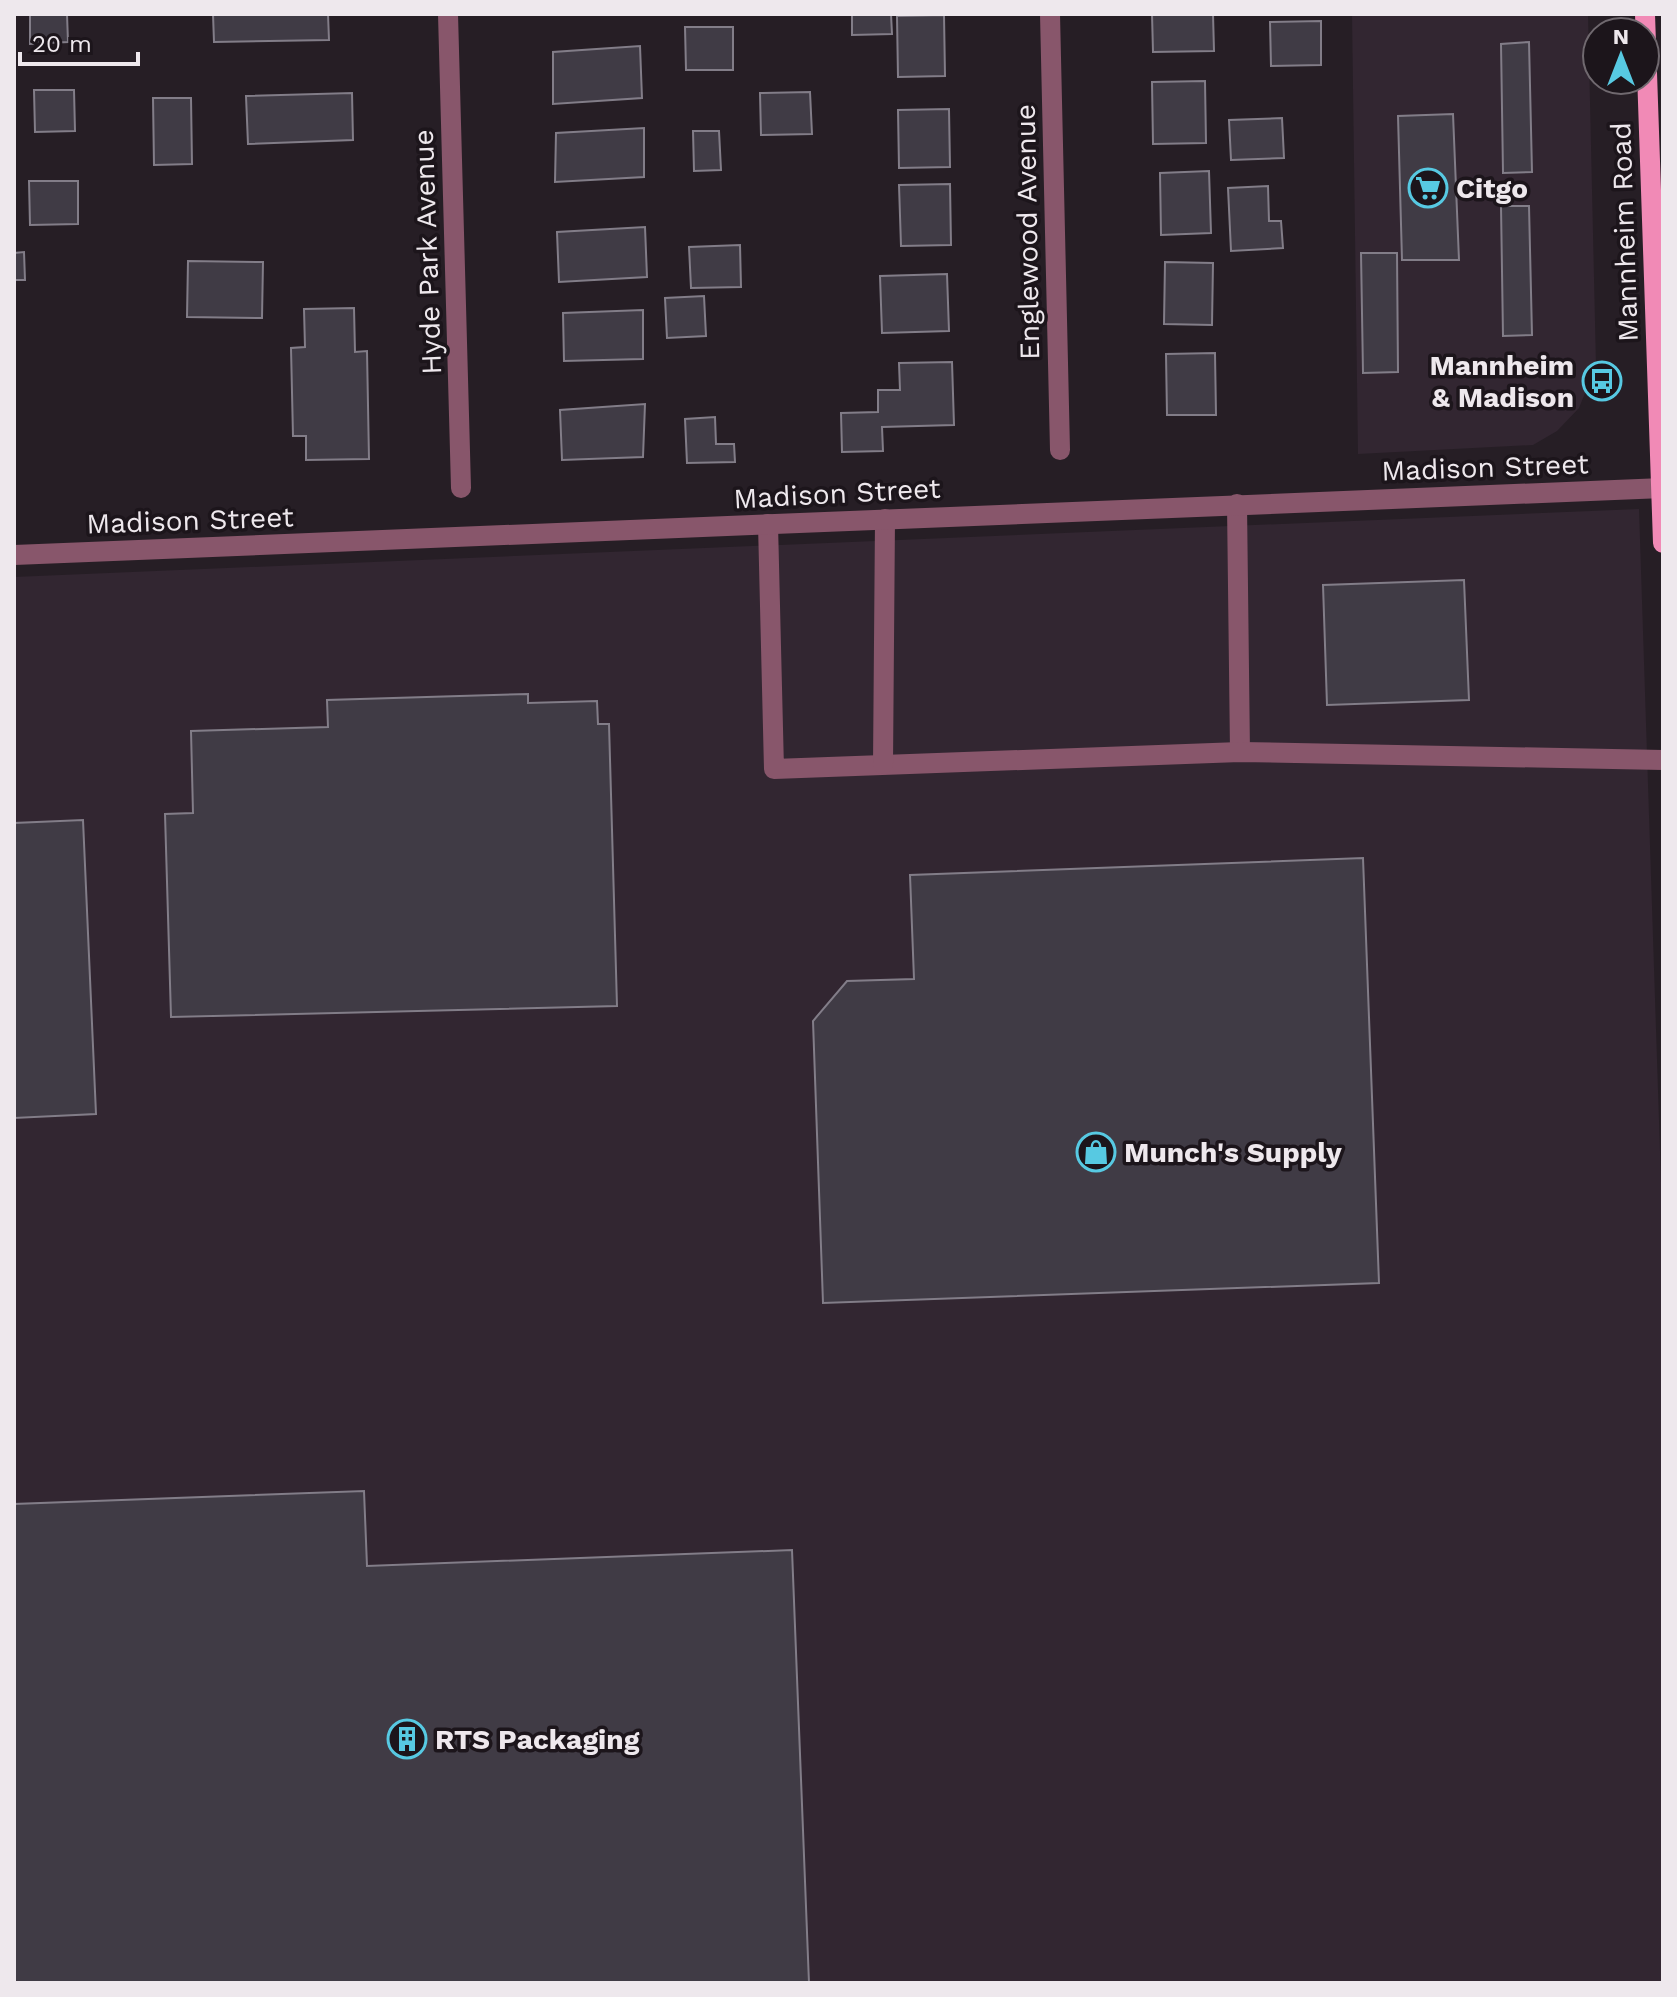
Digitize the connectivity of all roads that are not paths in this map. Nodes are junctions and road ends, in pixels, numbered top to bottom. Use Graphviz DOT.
graph roads {
  1 [pos="448,14"];
  2 [pos="1050,14"];
  3 [pos="1645,14"];
  4 [pos="1657,193"];
  5 [pos="1060,450"];
  6 [pos="461,488"];
  7 [pos="1662,488"];
  8 [pos="1237,504"];
  9 [pos="885,519"];
  10 [pos="768,524"];
  11 [pos="1663,543"];
  12 [pos="14,555"];
  13 [pos="1240,752"];
  14 [pos="1663,760"];
  15 [pos="883,764"];
  1 -- 6 [label="street, Hyde Park Avenue"];
  2 -- 5 [label="street, Englewood Avenue"];
  3 -- 4 [label="main road, Mannheim Road"];
  4 -- 7 [label="main road, Mannheim Road"];
  7 -- 8 [label="street, Madison Street"];
  7 -- 11 [label="main road, Mannheim Road"];
  8 -- 9 [label="street, Madison Street"];
  8 -- 13 [label="street"];
  9 -- 10 [label="street, Madison Street"];
  9 -- 15 [label="street"];
  10 -- 12 [label="street, Madison Street"];
  10 -- 15 [label="street"];
  13 -- 14 [label="street"];
  13 -- 15 [label="street"];
}
